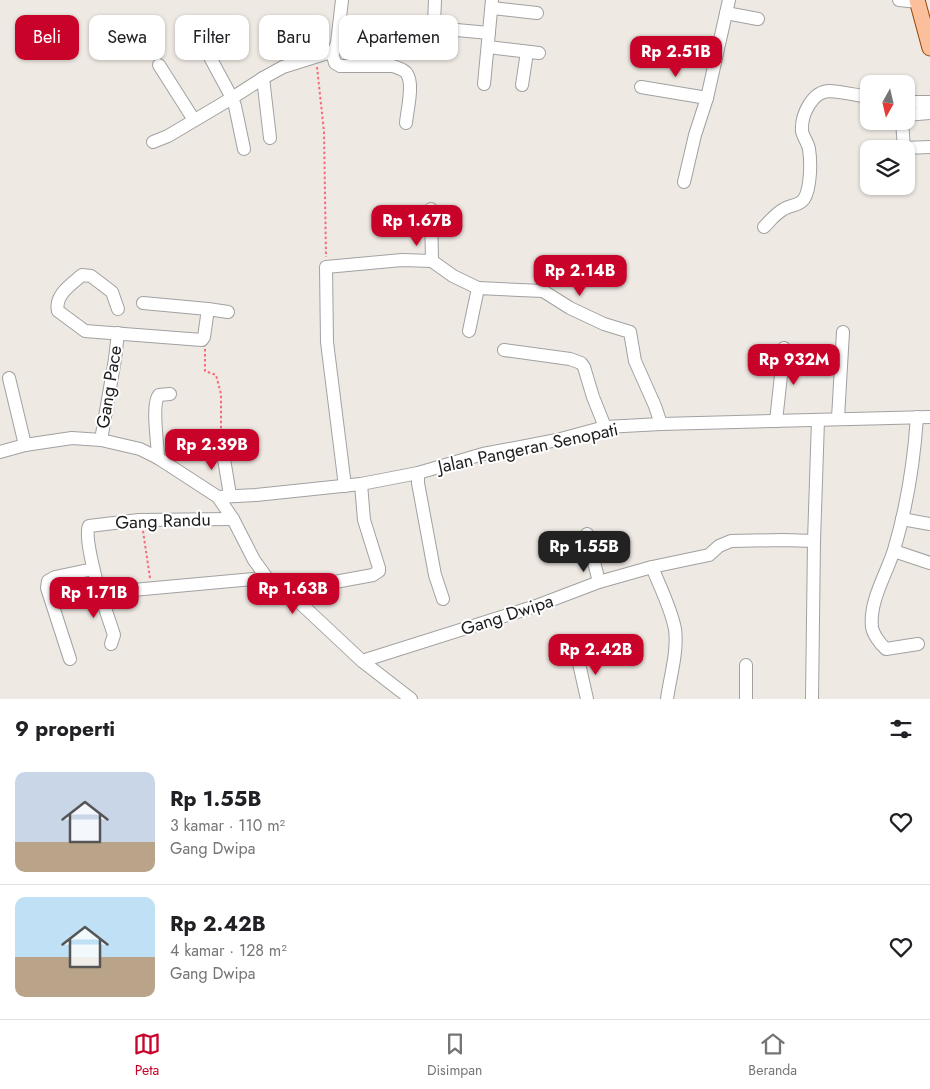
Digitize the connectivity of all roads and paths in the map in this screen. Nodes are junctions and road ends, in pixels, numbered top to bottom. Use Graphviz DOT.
graph roads {
  1 [pos="342,0"];
  2 [pos="435,0"];
  3 [pos="899,0"];
  4 [pos="917,1"];
  5 [pos="492,4"];
  6 [pos="728,6"];
  7 [pos="537,13"];
  8 [pos="435,15"];
  9 [pos="926,18"];
  10 [pos="758,19"];
  11 [pos="458,30"];
  12 [pos="489,33"];
  13 [pos="488,47"];
  14 [pos="930,48"];
  15 [pos="332,52"];
  16 [pos="329,53"];
  17 [pos="211,60"];
  18 [pos="306,60"];
  19 [pos="316,60"];
  20 [pos="159,65"];
  21 [pos="262,78"];
  22 [pos="484,84"];
  23 [pos="522,85"];
  24 [pos="641,87"];
  25 [pos="860,96"];
  26 [pos="232,98"];
  27 [pos="707,98"];
  28 [pos="915,102"];
  29 [pos="930,102"];
  30 [pos="930,113"];
  31 [pos="915,114"];
  32 [pos="194,120"];
  33 [pos="406,123"];
  34 [pos="903,130"];
  35 [pos="270,138"];
  36 [pos="153,142"];
  37 [pos="930,147"];
  38 [pos="244,149"];
  39 [pos="684,182"];
  40 [pos="431,209"];
  41 [pos="764,228"];
  42 [pos="432,261"];
  43 [pos="326,267"];
  44 [pos="478,288"];
  45 [pos="143,303"];
  46 [pos="118,309"];
  47 [pos="208,310"];
  48 [pos="228,312"];
  49 [pos="469,331"];
  50 [pos="843,332"];
  51 [pos="118,333"];
  52 [pos="204,337"];
  53 [pos="784,348"];
  54 [pos="504,350"];
  55 [pos="9,378"];
  56 [pos="170,394"];
  57 [pos="917,417"];
  58 [pos="930,417"];
  59 [pos="838,418"];
  60 [pos="818,420"];
  61 [pos="776,421"];
  62 [pos="662,424"];
  63 [pos="606,427"];
  64 [pos="100,440"];
  65 [pos="220,441"];
  66 [pos="25,444"];
  67 [pos="0,452"];
  68 [pos="158,458"];
  69 [pos="418,473"];
  70 [pos="361,484"];
  71 [pos="345,486"];
  72 [pos="224,496"];
  73 [pos="233,519"];
  74 [pos="902,519"];
  75 [pos="139,520"];
  76 [pos="930,524"];
  77 [pos="587,534"];
  78 [pos="814,542"];
  79 [pos="894,551"];
  80 [pos="930,563"];
  81 [pos="652,567"];
  82 [pos="93,569"];
  83 [pos="266,578"];
  84 [pos="599,582"];
  85 [pos="150,588"];
  86 [pos="100,593"];
  87 [pos="285,594"];
  88 [pos="443,599"];
  89 [pos="111,644"];
  90 [pos="918,644"];
  91 [pos="70,659"];
  92 [pos="578,659"];
  93 [pos="362,661"];
  94 [pos="746,665"];
  95 [pos="411,699"];
  96 [pos="587,699"];
  97 [pos="666,699"];
  98 [pos="746,699"];
  99 [pos="812,699"];
  1 -- 15 [label="street"];
  2 -- 8 [label="street"];
  3 -- 4 [label="street"];
  4 -- 9 [label="main road"];
  5 -- 7 [label="street"];
  5 -- 12 [label="street"];
  6 -- 10 [label="street"];
  6 -- 27 [label="street"];
  9 -- 14 [label="main road"];
  11 -- 12 [label="street"];
  12 -- 13 [label="street"];
  13 -- 22 [label="street"];
  13 -- 23 [label="street"];
  15 -- 16 [label="street"];
  15 -- 33 [label="street"];
  17 -- 26 [label="street"];
  18 -- 21 [label="street"];
  19 -- 43 [label="path"];
  20 -- 32 [label="street"];
  21 -- 26 [label="street"];
  21 -- 35 [label="street"];
  24 -- 27 [label="street"];
  25 -- 41 [label="street"];
  26 -- 32 [label="street"];
  26 -- 38 [label="street"];
  27 -- 39 [label="street"];
  28 -- 29 [label="street"];
  30 -- 31 [label="street"];
  32 -- 36 [label="street"];
  34 -- 37 [label="street"];
  40 -- 42 [label="street"];
  42 -- 43 [label="street"];
  42 -- 44 [label="street"];
  43 -- 71 [label="street"];
  44 -- 49 [label="street"];
  44 -- 62 [label="street"];
  45 -- 47 [label="street"];
  46 -- 51 [label="street"];
  47 -- 48 [label="street"];
  47 -- 52 [label="street"];
  50 -- 59 [label="street"];
  51 -- 52 [label="street"];
  51 -- 64 [label="street, Gang Pace"];
  52 -- 65 [label="path"];
  53 -- 61 [label="street"];
  54 -- 63 [label="street"];
  55 -- 66 [label="street"];
  56 -- 68 [label="street"];
  57 -- 58 [label="street, Jalan Pangeran Senopati"];
  57 -- 59 [label="street, Jalan Pangeran Senopati"];
  57 -- 74 [label="street"];
  59 -- 60 [label="street, Jalan Pangeran Senopati"];
  60 -- 61 [label="street, Jalan Pangeran Senopati"];
  60 -- 78 [label="street"];
  61 -- 62 [label="street, Jalan Pangeran Senopati"];
  62 -- 63 [label="street, Jalan Pangeran Senopati"];
  63 -- 69 [label="street, Jalan Pangeran Senopati"];
  64 -- 66 [label="street"];
  64 -- 68 [label="street"];
  65 -- 72 [label="street"];
  66 -- 67 [label="street"];
  68 -- 72 [label="street"];
  69 -- 70 [label="street, Jalan Pangeran Senopati"];
  69 -- 88 [label="street"];
  70 -- 71 [label="street, Jalan Pangeran Senopati"];
  70 -- 87 [label="street"];
  71 -- 72 [label="street, Jalan Pangeran Senopati"];
  72 -- 73 [label="street"];
  73 -- 75 [label="street, Gang Randu"];
  73 -- 83 [label="street"];
  74 -- 76 [label="street"];
  74 -- 79 [label="street"];
  75 -- 82 [label="street, Gang Randu"];
  75 -- 85 [label="path"];
  77 -- 84 [label="street"];
  78 -- 81 [label="street, Gang Dwipa"];
  78 -- 99 [label="street"];
  79 -- 80 [label="street"];
  79 -- 90 [label="street"];
  81 -- 84 [label="street, Gang Dwipa"];
  81 -- 97 [label="street"];
  82 -- 86 [label="street"];
  82 -- 91 [label="street"];
  83 -- 85 [label="street"];
  83 -- 87 [label="street"];
  84 -- 93 [label="street, Gang Dwipa"];
  85 -- 86 [label="street"];
  86 -- 89 [label="street"];
  87 -- 93 [label="street"];
  92 -- 96 [label="street"];
  93 -- 95 [label="street"];
  94 -- 98 [label="street"];
}
